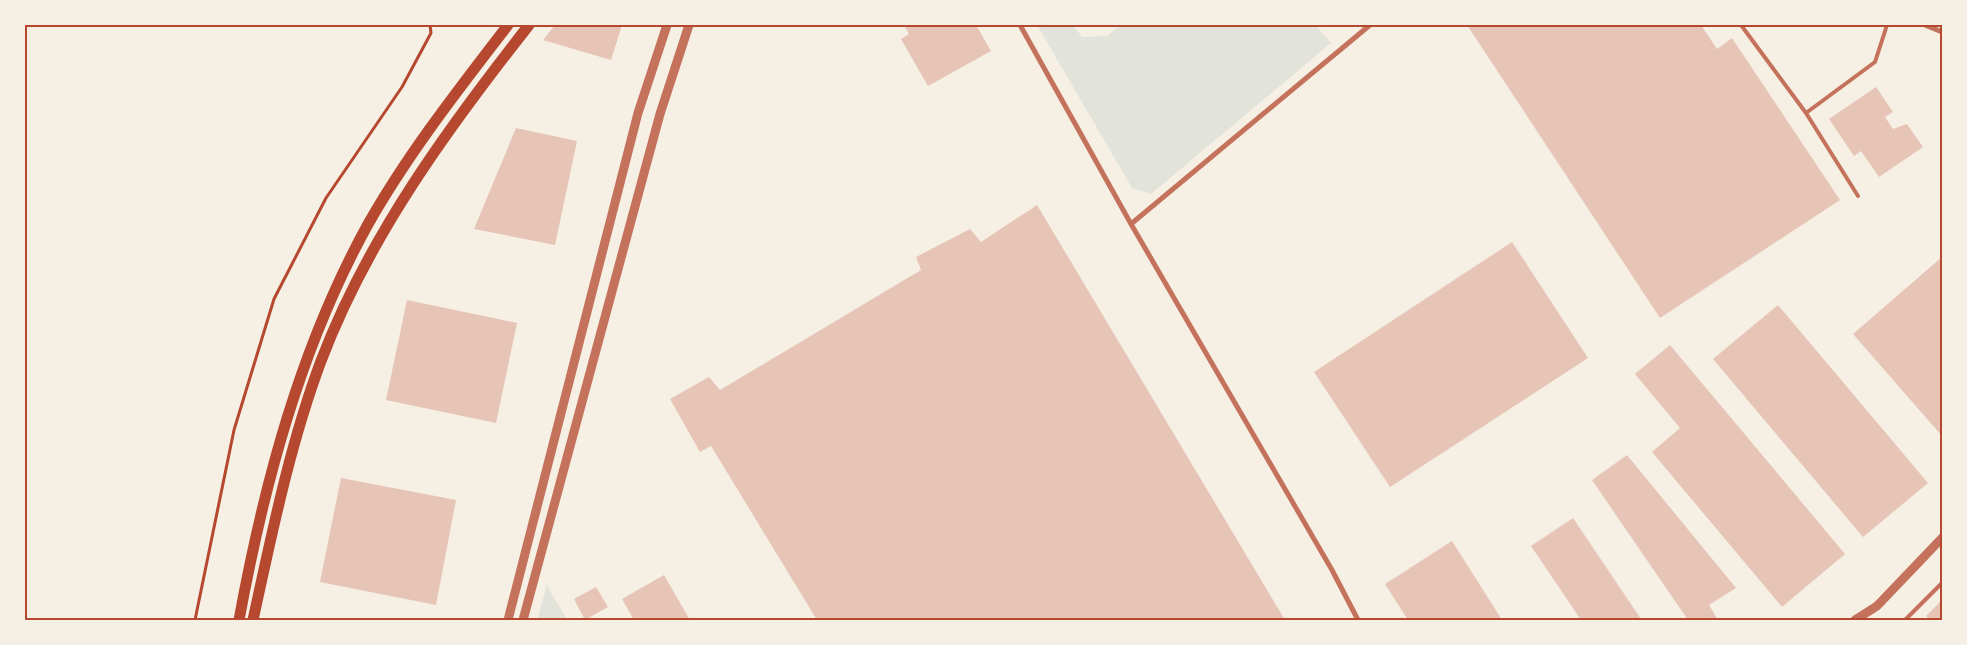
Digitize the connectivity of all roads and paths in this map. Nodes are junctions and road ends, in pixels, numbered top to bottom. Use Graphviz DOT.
graph roads {
  1 [pos="430,25"];
  2 [pos="508,25"];
  3 [pos="529,25"];
  4 [pos="667,25"];
  5 [pos="690,25"];
  6 [pos="1020,25"];
  7 [pos="1370,25"];
  8 [pos="1741,25"];
  9 [pos="1887,25"];
  10 [pos="1926,25"];
  11 [pos="1942,32"];
  12 [pos="1806,113"];
  13 [pos="1858,196"];
  14 [pos="1131,224"];
  15 [pos="1942,538"];
  16 [pos="1942,583"];
  17 [pos="195,620"];
  18 [pos="240,620"];
  19 [pos="253,620"];
  20 [pos="508,620"];
  21 [pos="523,620"];
  22 [pos="1358,620"];
  23 [pos="1854,620"];
  24 [pos="1905,620"];
  1 -- 17 [label="path"];
  2 -- 18 [label="main road"];
  3 -- 19 [label="main road"];
  4 -- 20 [label="street"];
  5 -- 21 [label="street"];
  6 -- 14 [label="street"];
  7 -- 14 [label="street"];
  8 -- 12 [label="lane"];
  9 -- 12 [label="lane"];
  10 -- 11 [label="street"];
  12 -- 13 [label="lane"];
  14 -- 22 [label="street"];
  15 -- 23 [label="street"];
  16 -- 24 [label="lane"];
}
